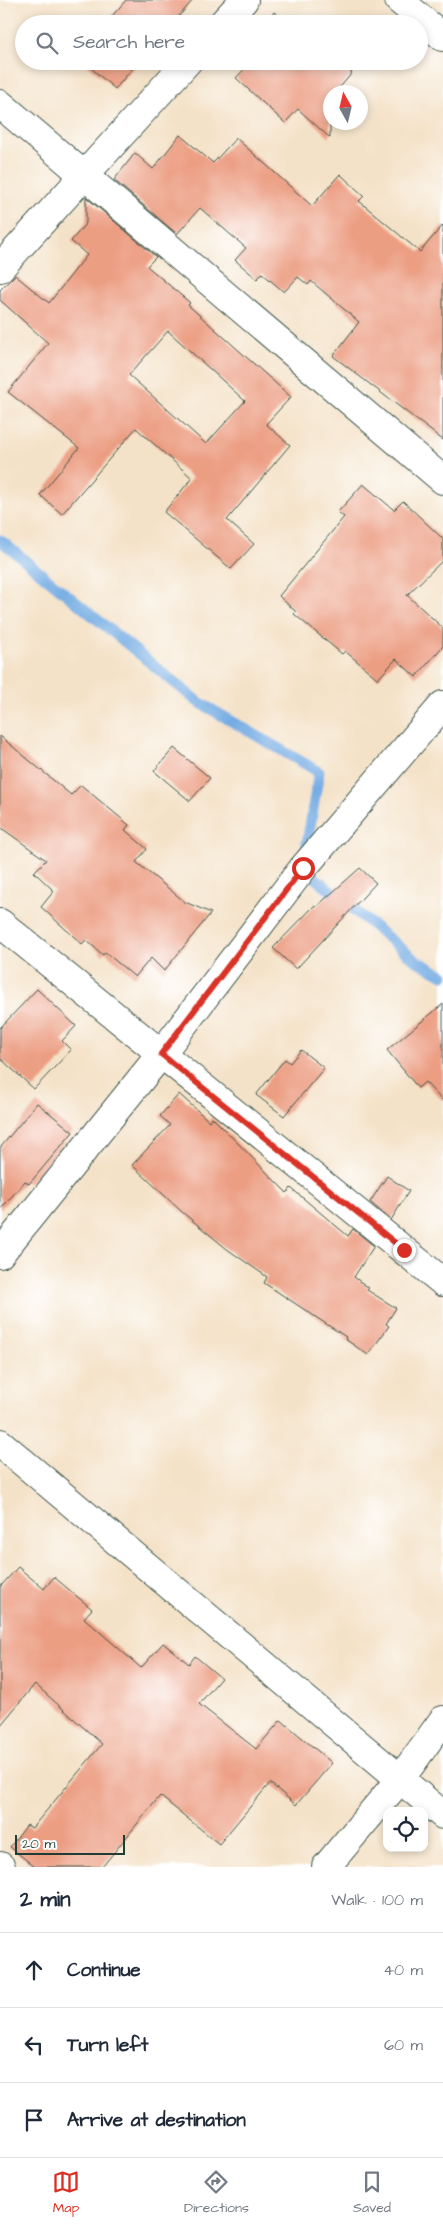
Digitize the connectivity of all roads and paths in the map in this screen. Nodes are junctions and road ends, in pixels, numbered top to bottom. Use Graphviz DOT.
graph roads {
  1 [pos="244,0"];
  2 [pos="400,0"];
  3 [pos="230,15"];
  4 [pos="417,15"];
  5 [pos="428,24"];
  6 [pos="443,37"];
  7 [pos="180,70"];
  8 [pos="0,104"];
  9 [pos="82,176"];
  10 [pos="0,268"];
  11 [pos="443,480"];
  12 [pos="443,705"];
  13 [pos="0,923"];
  14 [pos="161,1054"];
  15 [pos="0,1254"];
  16 [pos="443,1282"];
  17 [pos="0,1443"];
  18 [pos="443,1720"];
  19 [pos="401,1778"];
  20 [pos="443,1815"];
  21 [pos="326,1867"];
  1 -- 3 [label="street"];
  2 -- 4 [label="street"];
  5 -- 6 [label="street"];
  7 -- 9 [label="street"];
  8 -- 9 [label="street"];
  9 -- 10 [label="street"];
  9 -- 11 [label="street"];
  12 -- 14 [label="street"];
  13 -- 14 [label="street"];
  14 -- 15 [label="street"];
  14 -- 16 [label="street"];
  17 -- 19 [label="street"];
  18 -- 19 [label="street"];
  19 -- 20 [label="street"];
  19 -- 21 [label="street"];
}
